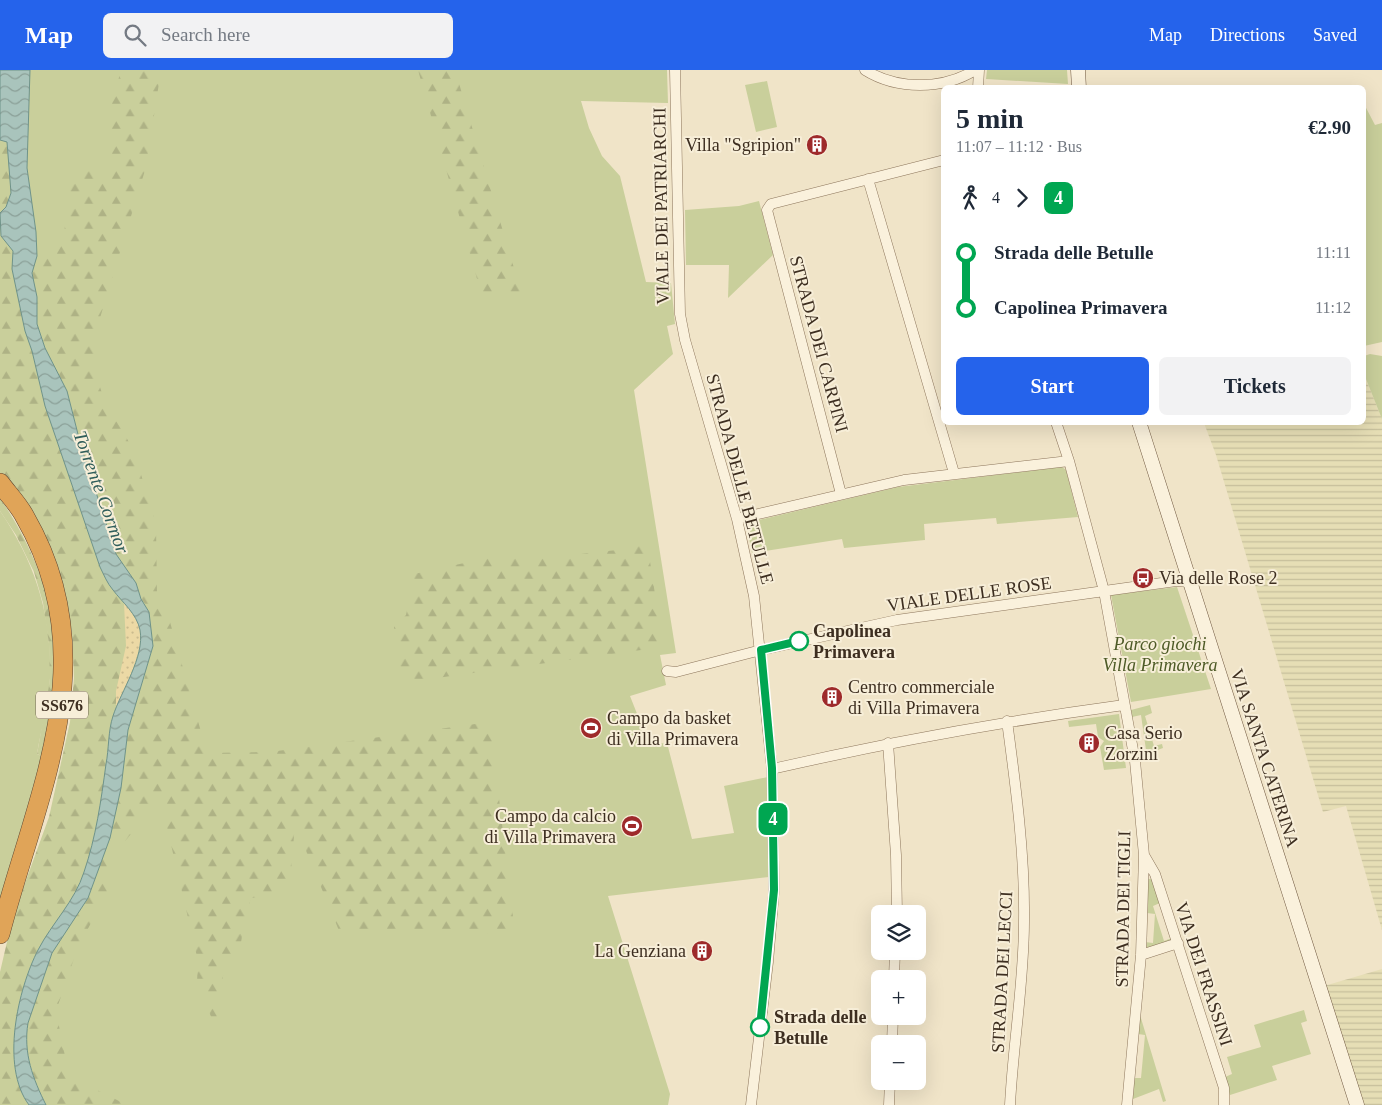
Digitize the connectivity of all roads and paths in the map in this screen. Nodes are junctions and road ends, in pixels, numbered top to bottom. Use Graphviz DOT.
graph roads {
  1 [pos="675,70"];
  2 [pos="865,70"];
  3 [pos="975,70"];
  4 [pos="979,70"];
  5 [pos="1078,70"];
  6 [pos="978,85"];
  7 [pos="1079,85"];
  8 [pos="941,161"];
  9 [pos="868,179"];
  10 [pos="685,340"];
  11 [pos="1057,425"];
  12 [pos="1140,425"];
  13 [pos="1069,461"];
  14 [pos="954,473"];
  15 [pos="0,484"];
  16 [pos="841,494"];
  17 [pos="737,519"];
  18 [pos="1189,582"];
  19 [pos="1104,591"];
  20 [pos="761,650"];
  21 [pos="667,671"];
  22 [pos="1124,705"];
  23 [pos="1006,721"];
  24 [pos="888,742"];
  25 [pos="772,768"];
  26 [pos="1144,855"];
  27 [pos="897,905"];
  28 [pos="0,934"];
  29 [pos="1178,943"];
  30 [pos="1141,955"];
  31 [pos="890,1090"];
  32 [pos="751,1105"];
  33 [pos="889,1105"];
  34 [pos="1010,1105"];
  35 [pos="1127,1105"];
  36 [pos="1224,1105"];
  37 [pos="1357,1105"];
  1 -- 10 [label="street, VIALE DEI PATRIARCHI"];
  2 -- 3 [label="street"];
  4 -- 6 [label="street"];
  5 -- 7 [label="street"];
  8 -- 9 [label="street"];
  9 -- 14 [label="street"];
  9 -- 16 [label="street, STRADA DEI CARPINI"];
  10 -- 17 [label="street, STRADA DELLE BETULLE"];
  11 -- 13 [label="street, STRADA DEI TIGLI"];
  12 -- 18 [label="street, VIA SANTA CATERINA"];
  13 -- 14 [label="street"];
  13 -- 19 [label="street, STRADA DEI TIGLI"];
  14 -- 16 [label="street"];
  15 -- 28 [label="highway, SS676"];
  16 -- 17 [label="street"];
  17 -- 20 [label="street, STRADA DELLE BETULLE"];
  18 -- 19 [label="street, VIALE DELLE ROSE"];
  18 -- 37 [label="street, VIA SANTA CATERINA"];
  19 -- 20 [label="street, VIALE DELLE ROSE"];
  19 -- 22 [label="street, STRADA DEI TIGLI"];
  20 -- 21 [label="street, VIALE DELLE ROSE"];
  20 -- 25 [label="street, STRADA DELLE BETULLE"];
  22 -- 23 [label="street"];
  22 -- 26 [label="street, STRADA DEI TIGLI"];
  23 -- 24 [label="street"];
  23 -- 34 [label="street, STRADA DEI LECCI"];
  24 -- 25 [label="street"];
  24 -- 27 [label="street"];
  25 -- 32 [label="street, STRADA DELLE BETULLE"];
  26 -- 29 [label="street, VIA DEI FRASSINI"];
  26 -- 30 [label="street, STRADA DEI TIGLI"];
  29 -- 30 [label="street"];
  29 -- 36 [label="street, VIA DEI FRASSINI"];
  30 -- 35 [label="street, STRADA DEI TIGLI"];
  31 -- 33 [label="street"];
}
